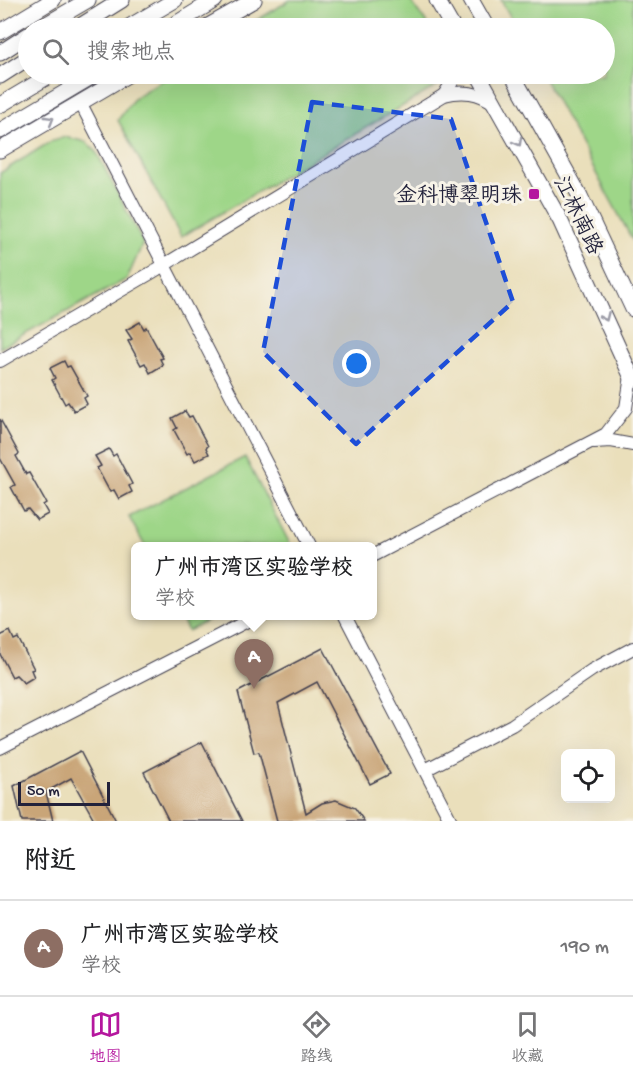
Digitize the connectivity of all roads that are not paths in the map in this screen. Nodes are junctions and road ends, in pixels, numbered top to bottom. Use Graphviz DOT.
graph roads {
  1 [pos="53,0"];
  2 [pos="88,0"];
  3 [pos="122,0"];
  4 [pos="175,0"];
  5 [pos="215,0"];
  6 [pos="254,0"];
  7 [pos="429,0"];
  8 [pos="437,0"];
  9 [pos="471,0"];
  10 [pos="24,18"];
  11 [pos="57,18"];
  12 [pos="92,18"];
  13 [pos="145,18"];
  14 [pos="185,18"];
  15 [pos="222,18"];
  16 [pos="445,18"];
  17 [pos="447,18"];
  18 [pos="481,18"];
  19 [pos="18,22"];
  20 [pos="0,33"];
  21 [pos="18,41"];
  22 [pos="0,53"];
  23 [pos="18,64"];
  24 [pos="0,76"];
  25 [pos="35,84"];
  26 [pos="79,84"];
  27 [pos="112,84"];
  28 [pos="451,84"];
  29 [pos="484,84"];
  30 [pos="518,84"];
  31 [pos="444,95"];
  32 [pos="80,102"];
  33 [pos="0,105"];
  34 [pos="496,105"];
  35 [pos="0,131"];
  36 [pos="0,150"];
  37 [pos="164,266"];
  38 [pos="633,309"];
  39 [pos="0,361"];
  40 [pos="632,378"];
  41 [pos="592,442"];
  42 [pos="633,445"];
  43 [pos="307,542"];
  44 [pos="377,553"];
  45 [pos="247,620"];
  46 [pos="348,620"];
  47 [pos="633,648"];
  48 [pos="0,748"];
  49 [pos="425,770"];
  50 [pos="451,821"];
  1 -- 10 [label="main road"];
  2 -- 11 [label="main road"];
  3 -- 12 [label="main road"];
  4 -- 13 [label="main road"];
  5 -- 14 [label="main road"];
  6 -- 15 [label="main road"];
  7 -- 16 [label="main road"];
  8 -- 17 [label="main road"];
  9 -- 18 [label="main road"];
  19 -- 20 [label="main road"];
  21 -- 22 [label="main road"];
  23 -- 24 [label="main road"];
  25 -- 33 [label="main road"];
  26 -- 35 [label="main road"];
  27 -- 32 [label="main road"];
  28 -- 31 [label="street"];
  29 -- 34 [label="main road, 江林南路"];
  30 -- 38 [label="main road, 江林南路"];
  31 -- 34 [label="street"];
  31 -- 37 [label="street"];
  36 -- 32 [label="main road, one-way"];
  32 -- 37 [label="street"];
  34 -- 40 [label="main road, 江林南路, one-way"];
  37 -- 39 [label="street"];
  37 -- 43 [label="street"];
  40 -- 41 [label="street"];
  41 -- 42 [label="street"];
  41 -- 44 [label="street"];
  45 -- 48 [label="street"];
  46 -- 49 [label="street"];
  47 -- 49 [label="street"];
  49 -- 50 [label="street"];
}
